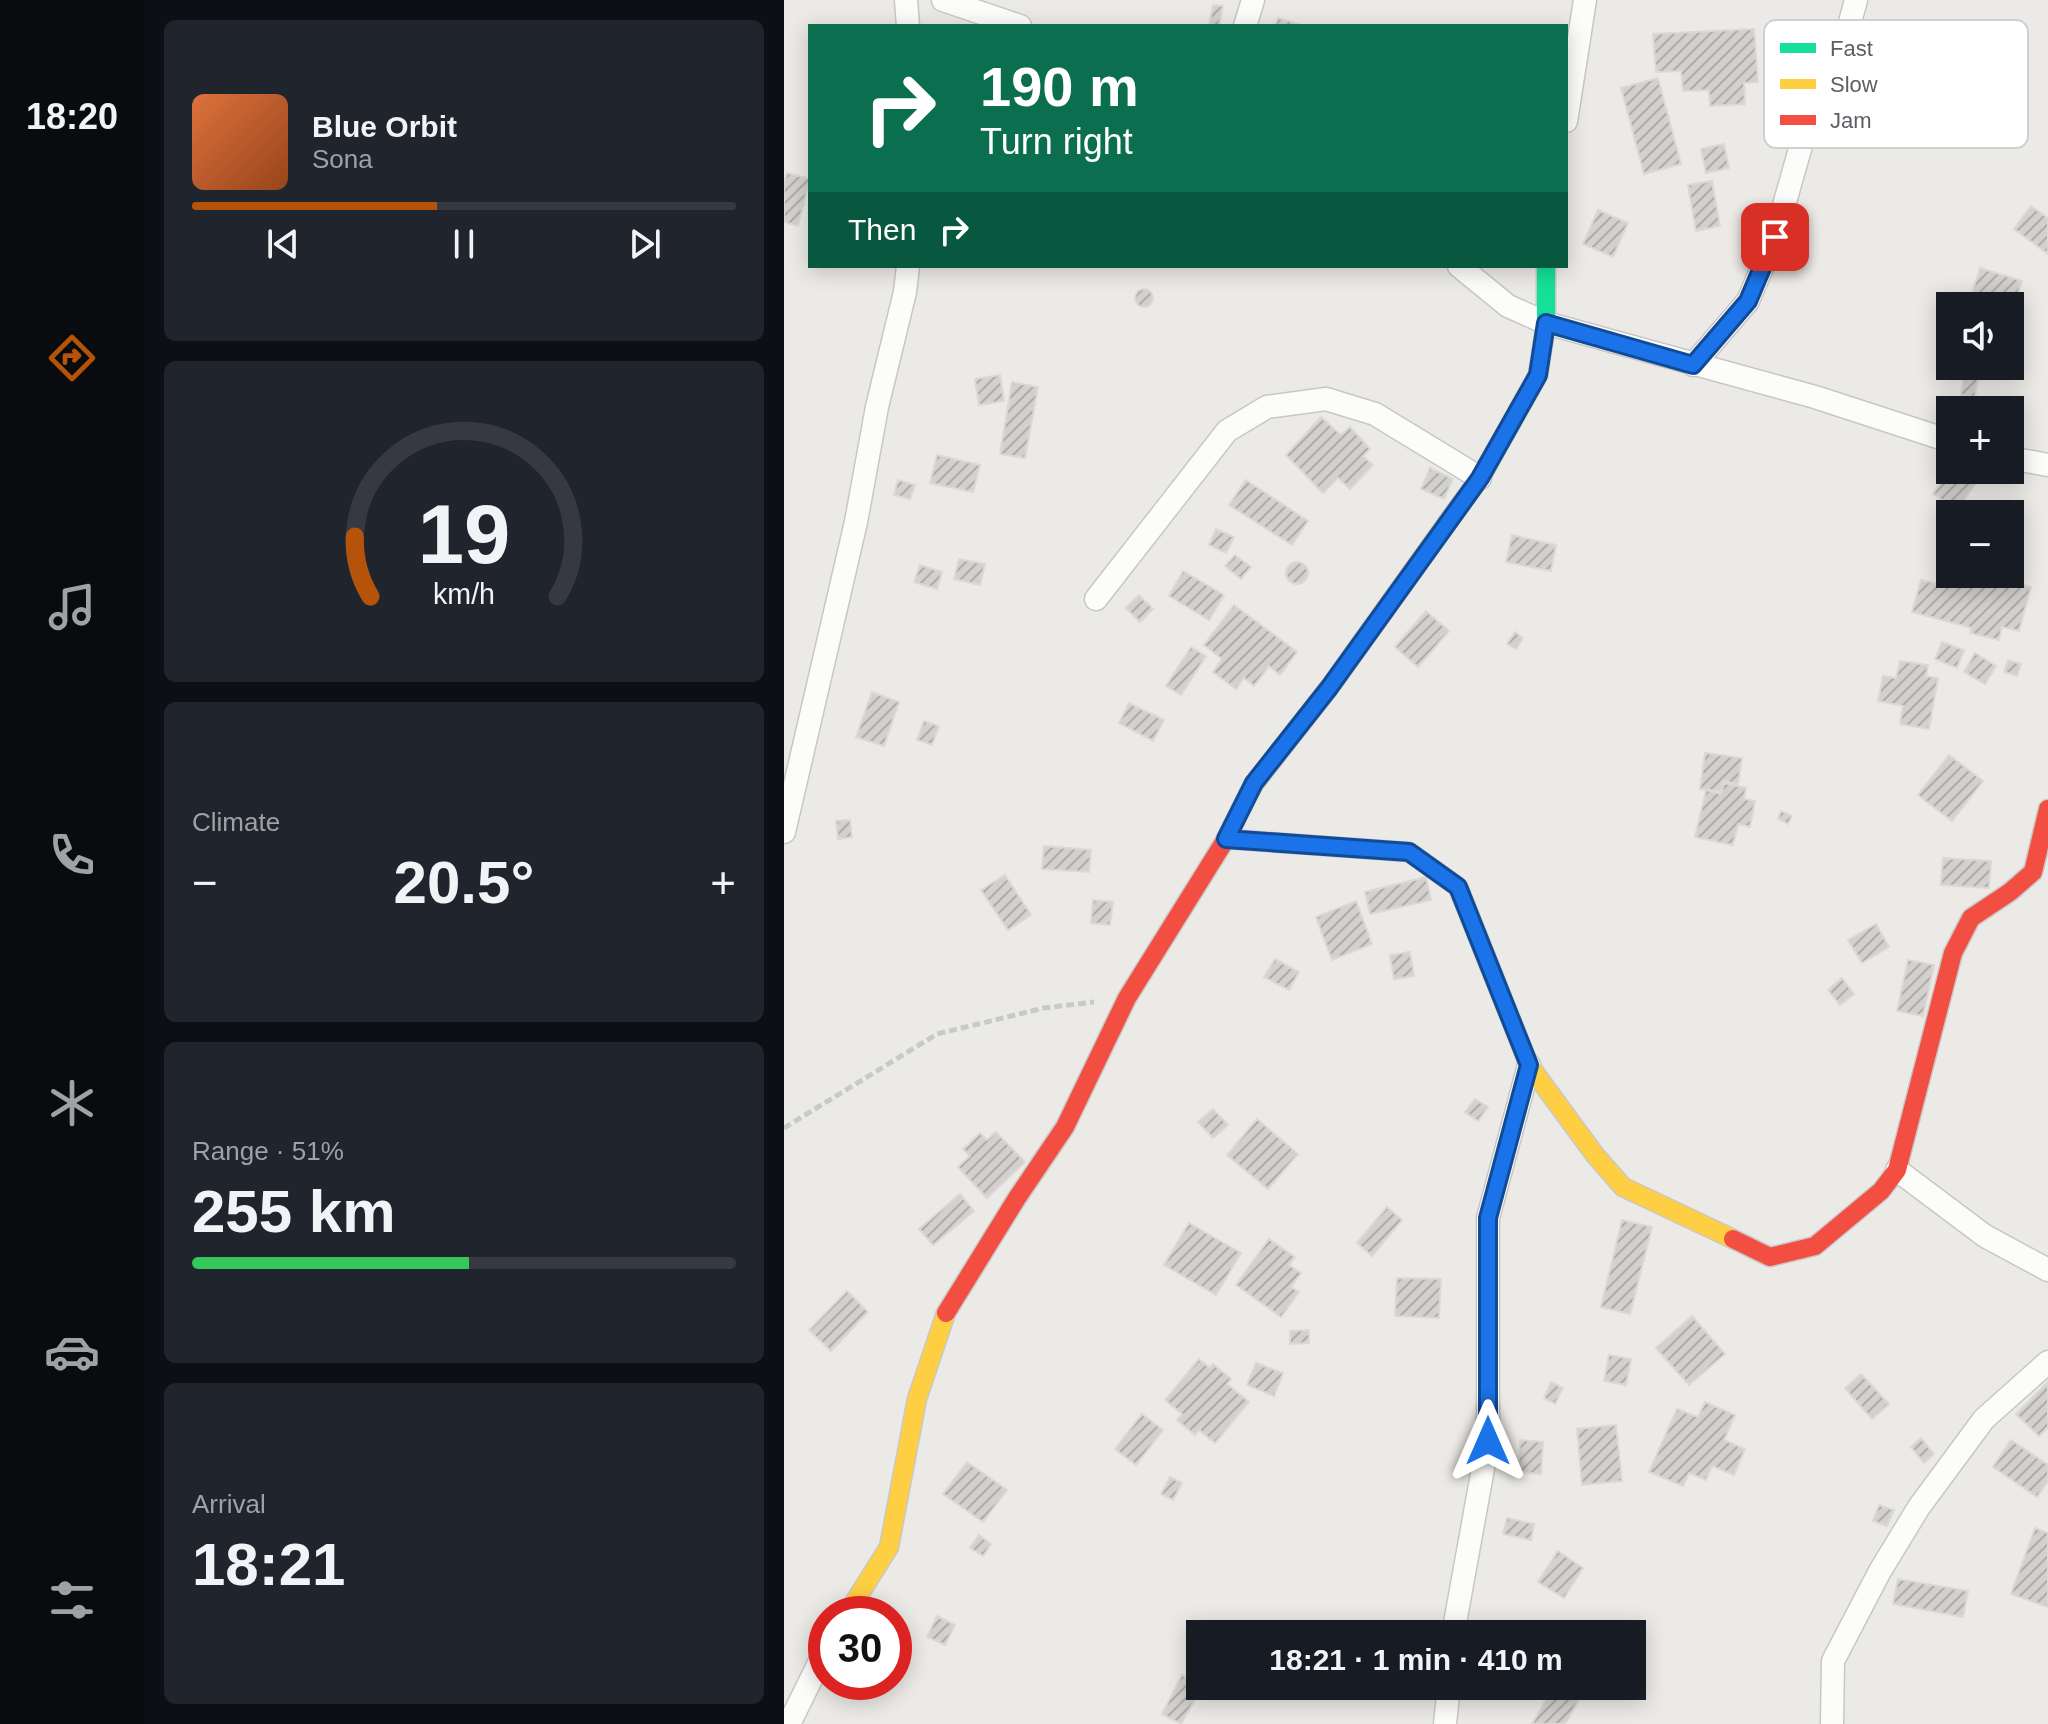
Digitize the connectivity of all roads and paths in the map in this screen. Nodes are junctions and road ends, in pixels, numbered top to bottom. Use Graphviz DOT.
graph roads {
  1 [pos="906,0"];
  2 [pos="943,0"];
  3 [pos="1253,0"];
  4 [pos="1585,0"];
  5 [pos="1856,0"];
  6 [pos="1851,20"];
  7 [pos="908,24"];
  8 [pos="1014,24"];
  9 [pos="1246,24"];
  10 [pos="1568,108"];
  11 [pos="1800,148"];
  12 [pos="908,268"];
  13 [pos="1461,268"];
  14 [pos="1546,268"];
  15 [pos="1546,323"];
  16 [pos="1693,365"];
  17 [pos="1936,436"];
  18 [pos="2024,461"];
  19 [pos="2048,465"];
  20 [pos="1480,478"];
  21 [pos="1096,599"];
  22 [pos="2048,809"];
  23 [pos="785,825"];
  24 [pos="1226,839"];
  25 [pos="1127,998"];
  26 [pos="1529,1065"];
  27 [pos="784,1128"];
  28 [pos="1897,1170"];
  29 [pos="2048,1270"];
  30 [pos="2048,1362"];
  31 [pos="858,1596"];
  32 [pos="1456,1620"];
  33 [pos="808,1685"];
  34 [pos="1448,1700"];
  35 [pos="789,1724"];
  36 [pos="1445,1724"];
  37 [pos="1832,1724"];
  1 -- 7 [label="street"];
  2 -- 8 [label="street"];
  3 -- 9 [label="street"];
  4 -- 10 [label="street"];
  5 -- 6 [label="street"];
  11 -- 16 [label="street"];
  12 -- 23 [label="street"];
  13 -- 15 [label="street"];
  14 -- 15 [label="street"];
  15 -- 16 [label="street"];
  15 -- 20 [label="street"];
  16 -- 17 [label="street"];
  18 -- 19 [label="street"];
  20 -- 21 [label="street"];
  20 -- 24 [label="street"];
  22 -- 28 [label="street"];
  24 -- 25 [label="street"];
  24 -- 26 [label="street"];
  25 -- 27 [label="path"];
  25 -- 31 [label="street"];
  26 -- 28 [label="street"];
  26 -- 32 [label="street"];
  28 -- 29 [label="street"];
  30 -- 37 [label="street"];
  33 -- 35 [label="street"];
  34 -- 36 [label="street"];
}
